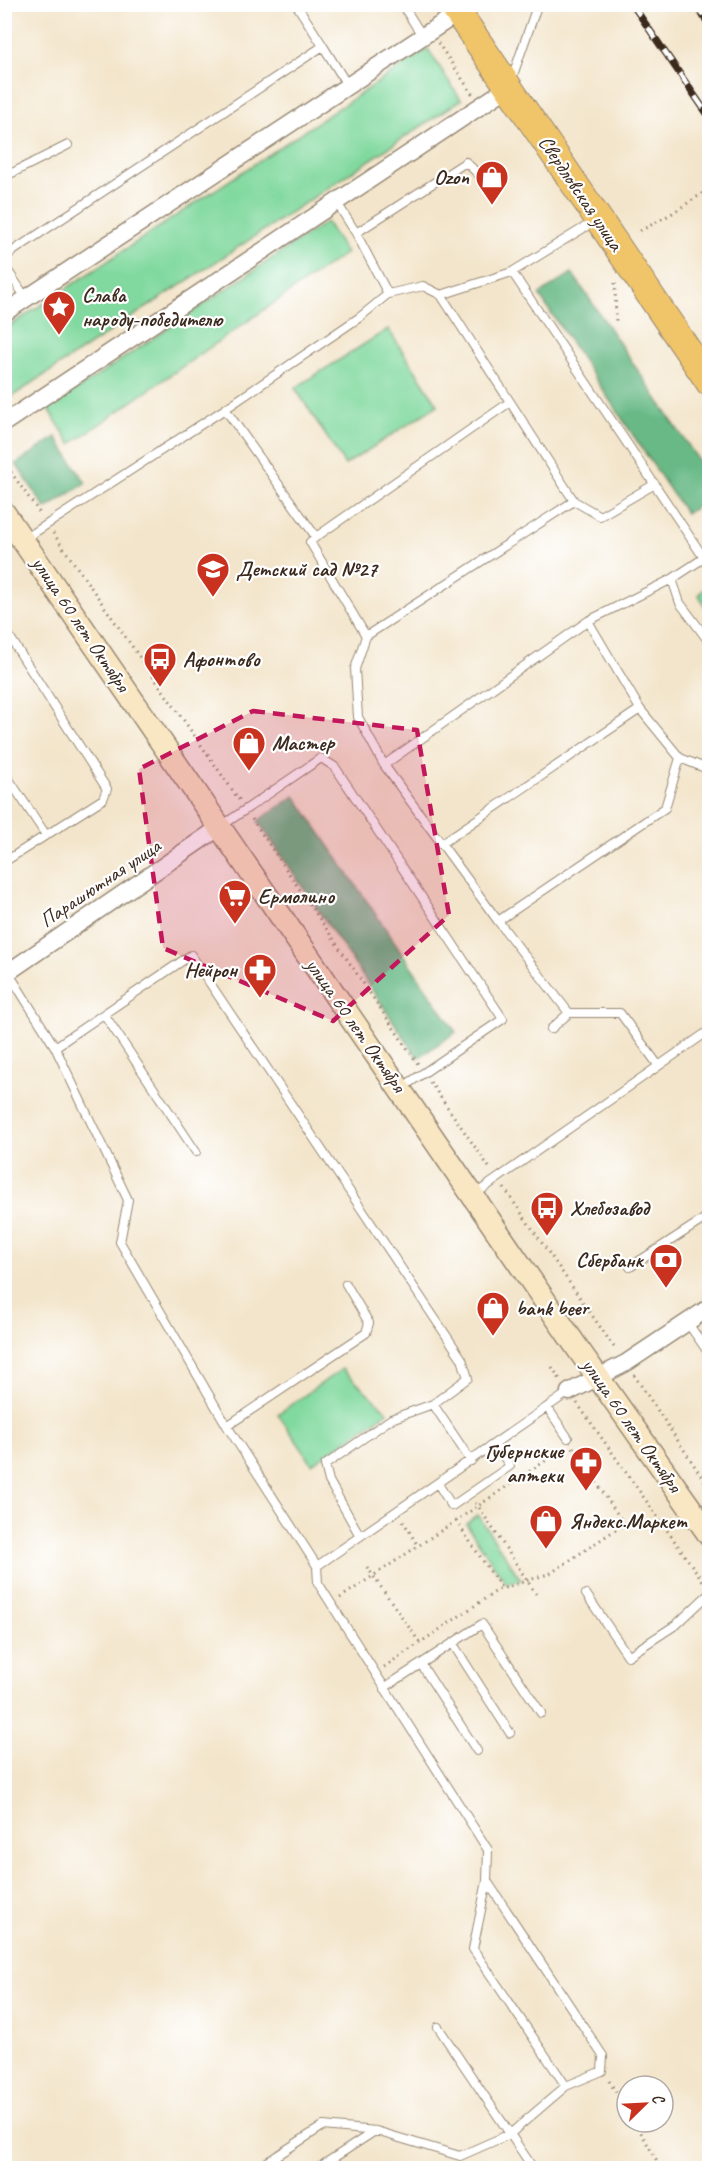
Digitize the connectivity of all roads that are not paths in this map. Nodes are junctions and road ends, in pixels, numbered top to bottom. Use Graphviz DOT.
graph roads {
  1 [pos="296,4"];
  2 [pos="402,4"];
  3 [pos="536,4"];
  4 [pos="455,9"];
  5 [pos="431,40"];
  6 [pos="323,46"];
  7 [pos="348,86"];
  8 [pos="509,87"];
  9 [pos="68,145"];
  10 [pos="4,177"];
  11 [pos="490,186"];
  12 [pos="337,203"];
  13 [pos="599,219"];
  14 [pos="356,232"];
  15 [pos="4,257"];
  16 [pos="4,264"];
  17 [pos="512,272"];
  18 [pos="388,294"];
  19 [pos="441,295"];
  20 [pos="26,298"];
  21 [pos="4,313"];
  22 [pos="710,383"];
  23 [pos="510,402"];
  24 [pos="225,409"];
  25 [pos="4,423"];
  26 [pos="655,484"];
  27 [pos="574,501"];
  28 [pos="4,513"];
  29 [pos="316,537"];
  30 [pos="23,540"];
  31 [pos="706,556"];
  32 [pos="672,579"];
  33 [pos="588,621"];
  34 [pos="4,628"];
  35 [pos="366,636"];
  36 [pos="710,643"];
  37 [pos="640,709"];
  38 [pos="680,758"];
  39 [pos="384,765"];
  40 [pos="710,770"];
  41 [pos="4,772"];
  42 [pos="220,827"];
  43 [pos="46,835"];
  44 [pos="441,844"];
  45 [pos="4,862"];
  46 [pos="498,921"];
  47 [pos="6,973"];
  48 [pos="569,1013"];
  49 [pos="104,1014"];
  50 [pos="551,1029"];
  51 [pos="710,1030"];
  52 [pos="56,1047"];
  53 [pos="658,1065"];
  54 [pos="400,1089"];
  55 [pos="196,1152"];
  56 [pos="474,1195"];
  57 [pos="710,1215"];
  58 [pos="630,1267"];
  59 [pos="346,1284"];
  60 [pos="710,1306"];
  61 [pos="687,1322"];
  62 [pos="710,1355"];
  63 [pos="598,1377"];
  64 [pos="569,1392"];
  65 [pos="433,1404"];
  66 [pos="548,1407"];
  67 [pos="227,1426"];
  68 [pos="568,1438"];
  69 [pos="495,1444"];
  70 [pos="471,1461"];
  71 [pos="438,1484"];
  72 [pos="360,1536"];
  73 [pos="710,1536"];
  74 [pos="316,1566"];
  75 [pos="710,1592"];
  76 [pos="586,1594"];
  77 [pos="453,1644"];
  78 [pos="421,1664"];
  79 [pos="384,1688"];
  80 [pos="541,1713"];
  81 [pos="510,1733"];
  82 [pos="477,1751"];
  83 [pos="487,1881"];
  84 [pos="438,2027"];
  85 [pos="566,2086"];
  86 [pos="376,2131"];
  87 [pos="510,2134"];
  88 [pos="258,2169"];
  89 [pos="318,2169"];
  90 [pos="533,2169"];
  1 -- 6 [label="lane"];
  2 -- 5 [label="lane"];
  3 -- 8 [label="lane"];
  4 -- 5 [label="street"];
  4 -- 8 [label="highway, Свердловская улица"];
  5 -- 7 [label="street"];
  6 -- 7 [label="lane"];
  6 -- 15 [label="lane"];
  7 -- 20 [label="street"];
  8 -- 12 [label="street"];
  8 -- 13 [label="highway, Свердловская улица"];
  9 -- 10 [label="lane"];
  11 -- 14 [label="lane"];
  12 -- 14 [label="lane"];
  12 -- 25 [label="street"];
  13 -- 17 [label="lane"];
  13 -- 22 [label="highway, Свердловская улица"];
  14 -- 18 [label="lane"];
  16 -- 20 [label="lane"];
  17 -- 19 [label="lane"];
  17 -- 26 [label="lane"];
  18 -- 19 [label="lane"];
  18 -- 24 [label="lane"];
  19 -- 23 [label="lane"];
  20 -- 21 [label="street"];
  23 -- 27 [label="lane"];
  23 -- 29 [label="lane"];
  24 -- 29 [label="lane"];
  24 -- 30 [label="lane"];
  26 -- 27 [label="lane"];
  26 -- 31 [label="lane"];
  27 -- 35 [label="lane"];
  28 -- 30 [label="main road, улица 60 лет Октября"];
  29 -- 35 [label="lane"];
  30 -- 42 [label="main road, улица 60 лет Октября"];
  31 -- 32 [label="lane"];
  32 -- 33 [label="lane"];
  32 -- 36 [label="lane"];
  33 -- 37 [label="lane"];
  33 -- 39 [label="lane"];
  34 -- 43 [label="lane"];
  35 -- 39 [label="lane"];
  37 -- 38 [label="lane"];
  37 -- 44 [label="lane"];
  38 -- 40 [label="lane"];
  38 -- 46 [label="lane"];
  39 -- 44 [label="lane"];
  41 -- 43 [label="lane"];
  42 -- 47 [label="street, Парашютная улица"];
  42 -- 54 [label="main road, улица 60 лет Октября"];
  42 -- 54 [label="lane"];
  43 -- 45 [label="lane"];
  44 -- 46 [label="lane"];
  46 -- 48 [label="lane"];
  47 -- 52 [label="lane"];
  48 -- 50 [label="lane"];
  48 -- 53 [label="lane"];
  49 -- 52 [label="lane"];
  49 -- 55 [label="lane"];
  49 -- 65 [label="lane"];
  51 -- 53 [label="lane"];
  52 -- 67 [label="lane"];
  53 -- 56 [label="lane"];
  54 -- 56 [label="main road, улица 60 лет Октября"];
  56 -- 63 [label="main road, улица 60 лет Октября"];
  57 -- 58 [label="lane"];
  59 -- 67 [label="lane"];
  60 -- 61 [label="street"];
  61 -- 62 [label="lane"];
  61 -- 63 [label="street"];
  63 -- 64 [label="street"];
  63 -- 73 [label="main road, улица 60 лет Октября"];
  64 -- 66 [label="lane"];
  65 -- 70 [label="lane"];
  65 -- 72 [label="lane"];
  66 -- 68 [label="lane"];
  66 -- 69 [label="lane"];
  67 -- 74 [label="lane"];
  69 -- 70 [label="lane"];
  69 -- 71 [label="lane"];
  70 -- 71 [label="lane"];
  71 -- 72 [label="lane"];
  72 -- 74 [label="lane"];
  74 -- 79 [label="lane"];
  75 -- 76 [label="lane"];
  77 -- 78 [label="lane"];
  77 -- 80 [label="lane"];
  77 -- 81 [label="lane"];
  78 -- 79 [label="lane"];
  78 -- 82 [label="lane"];
  79 -- 83 [label="lane"];
  83 -- 85 [label="lane"];
  83 -- 85 [label="lane"];
  84 -- 87 [label="lane"];
  85 -- 87 [label="lane"];
  86 -- 87 [label="lane"];
  86 -- 88 [label="lane"];
  86 -- 89 [label="lane"];
  87 -- 90 [label="lane"];
}
